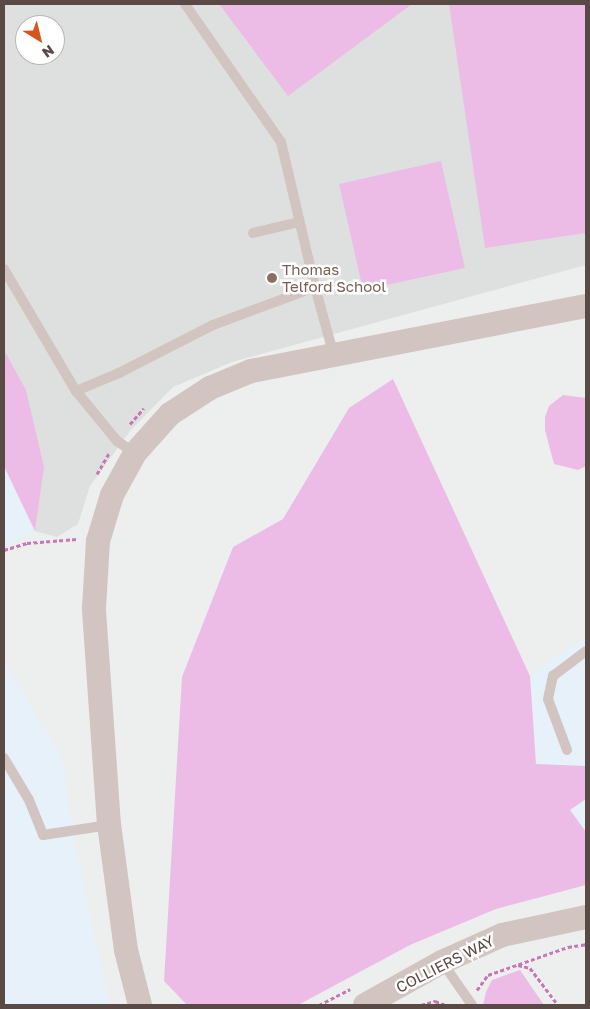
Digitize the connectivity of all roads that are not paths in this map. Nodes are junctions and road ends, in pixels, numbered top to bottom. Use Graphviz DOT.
graph roads {
  1 [pos="185,4"];
  2 [pos="299,222"];
  3 [pos="253,233"];
  4 [pos="4,269"];
  5 [pos="314,287"];
  6 [pos="586,306"];
  7 [pos="334,356"];
  8 [pos="76,392"];
  9 [pos="135,453"];
  10 [pos="586,651"];
  11 [pos="567,750"];
  12 [pos="4,758"];
  13 [pos="109,825"];
  14 [pos="586,917"];
  15 [pos="442,962"];
  16 [pos="470,1002"];
  17 [pos="140,1005"];
  18 [pos="365,1005"];
  1 -- 2 [label="lane"];
  2 -- 3 [label="lane"];
  2 -- 5 [label="lane"];
  4 -- 8 [label="lane"];
  5 -- 7 [label="lane"];
  5 -- 8 [label="lane"];
  6 -- 7 [label="street"];
  7 -- 9 [label="street"];
  8 -- 9 [label="lane"];
  9 -- 13 [label="street"];
  10 -- 11 [label="lane"];
  12 -- 13 [label="lane"];
  13 -- 17 [label="street"];
  14 -- 15 [label="street, COLLIERS WAY"];
  15 -- 16 [label="lane"];
  15 -- 18 [label="street, COLLIERS WAY"];
}
